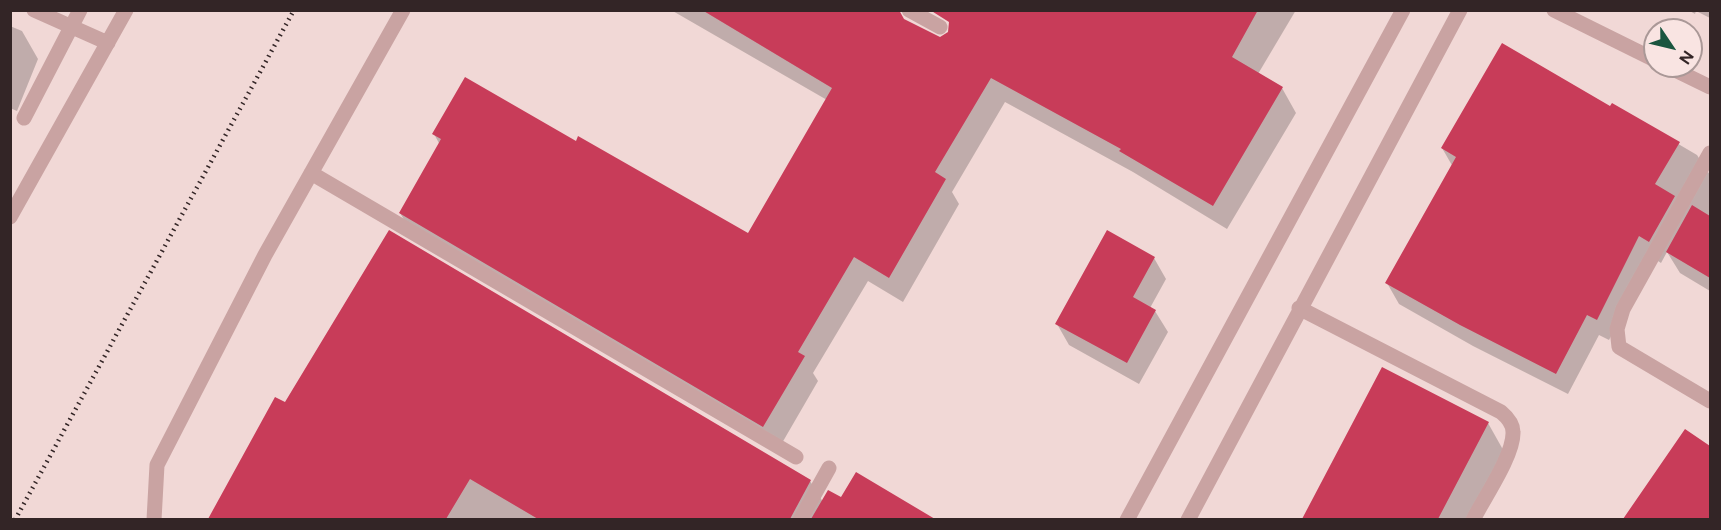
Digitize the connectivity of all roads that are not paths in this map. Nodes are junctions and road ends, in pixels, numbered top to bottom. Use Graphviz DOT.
graph roads {
  1 [pos="34,10"];
  2 [pos="80,10"];
  3 [pos="126,10"];
  4 [pos="404,10"];
  5 [pos="909,10"];
  6 [pos="1403,10"];
  7 [pos="1460,10"];
  8 [pos="1554,10"];
  9 [pos="71,27"];
  10 [pos="940,27"];
  11 [pos="108,43"];
  12 [pos="1643,54"];
  13 [pos="1692,78"];
  14 [pos="1710,87"];
  15 [pos="24,118"];
  16 [pos="1710,153"];
  17 [pos="311,174"];
  18 [pos="10,217"];
  19 [pos="1299,308"];
  20 [pos="1710,401"];
  21 [pos="796,457"];
  22 [pos="829,468"];
  23 [pos="154,519"];
  24 [pos="800,519"];
  25 [pos="1127,519"];
  26 [pos="1188,519"];
  27 [pos="1473,519"];
  1 -- 9 [label="street"];
  2 -- 9 [label="street"];
  3 -- 11 [label="street"];
  4 -- 17 [label="street"];
  5 -- 10 [label="street"];
  6 -- 25 [label="street"];
  7 -- 19 [label="street"];
  8 -- 12 [label="street"];
  9 -- 11 [label="street"];
  9 -- 15 [label="street"];
  11 -- 18 [label="street"];
  13 -- 14 [label="street"];
  16 -- 20 [label="street"];
  17 -- 21 [label="street"];
  17 -- 23 [label="street"];
  19 -- 26 [label="street"];
  19 -- 27 [label="street"];
  22 -- 24 [label="street"];
}
